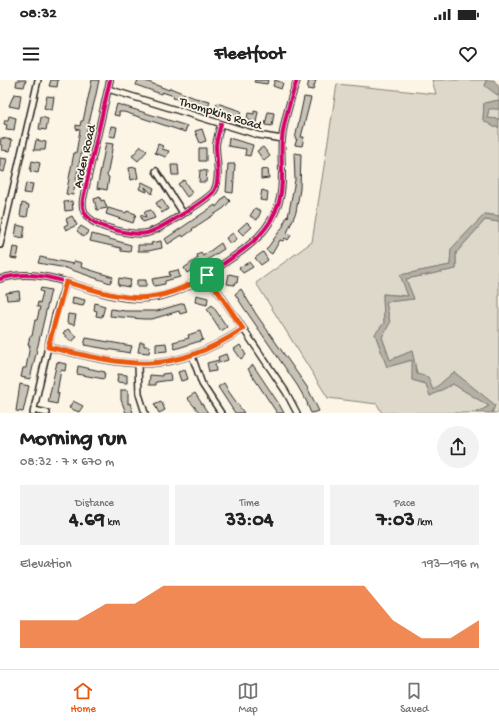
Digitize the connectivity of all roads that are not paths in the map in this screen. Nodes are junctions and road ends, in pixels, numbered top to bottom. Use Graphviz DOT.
graph roads {
  1 [pos="38,80"];
  2 [pos="110,80"];
  3 [pos="296,80"];
  4 [pos="108,89"];
  5 [pos="221,124"];
  6 [pos="282,139"];
  7 [pos="156,171"];
  8 [pos="183,213"];
  9 [pos="0,216"];
  10 [pos="6,218"];
  11 [pos="0,245"];
  12 [pos="207,275"];
  13 [pos="0,277"];
  14 [pos="66,282"];
  15 [pos="243,329"];
  16 [pos="48,347"];
  17 [pos="192,356"];
  18 [pos="138,364"];
  19 [pos="34,412"];
  20 [pos="47,413"];
  21 [pos="145,413"];
  22 [pos="221,413"];
  23 [pos="297,413"];
  1 -- 10 [label="street"];
  2 -- 4 [label="street, Arden Road"];
  3 -- 6 [label="street"];
  4 -- 5 [label="street, Thompkins Road"];
  4 -- 8 [label="street, Arden Road"];
  5 -- 6 [label="street, Thompkins Road"];
  5 -- 8 [label="street, Arden Road"];
  6 -- 12 [label="street"];
  7 -- 8 [label="street"];
  9 -- 10 [label="street"];
  10 -- 11 [label="street"];
  12 -- 14 [label="street"];
  12 -- 15 [label="street"];
  13 -- 14 [label="street"];
  14 -- 16 [label="street"];
  15 -- 17 [label="street"];
  15 -- 23 [label="street"];
  16 -- 18 [label="street"];
  16 -- 19 [label="street"];
  17 -- 18 [label="street"];
  17 -- 22 [label="street"];
  18 -- 21 [label="street"];
  19 -- 20 [label="street"];
}
